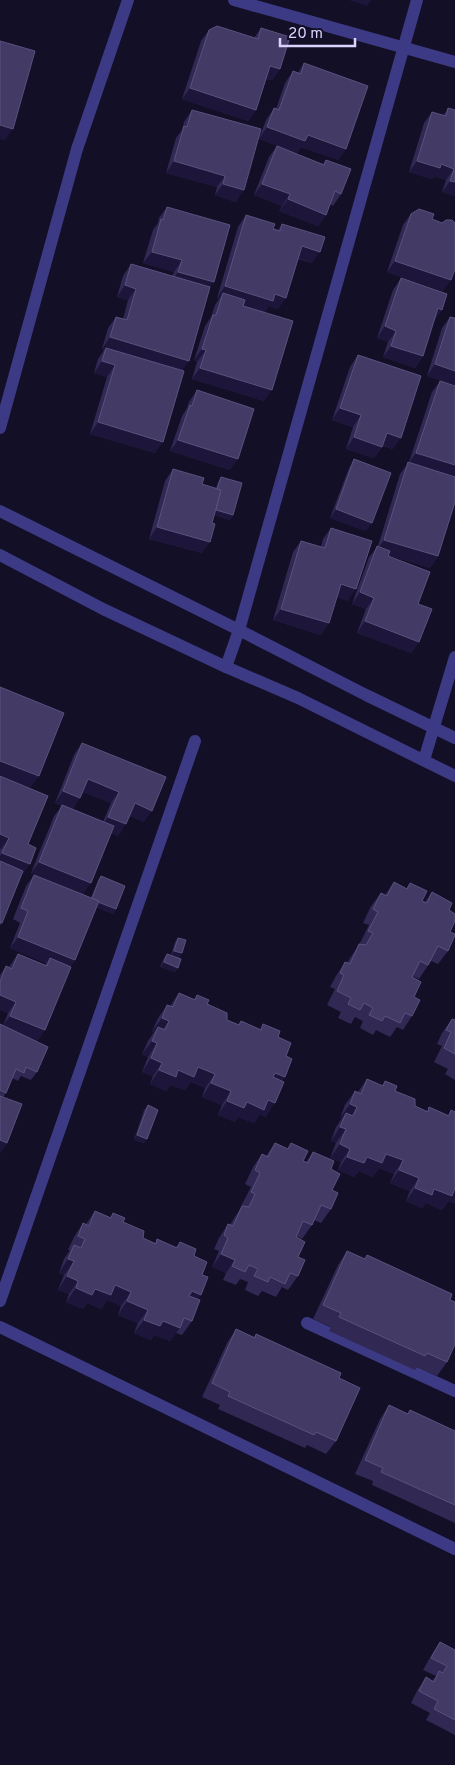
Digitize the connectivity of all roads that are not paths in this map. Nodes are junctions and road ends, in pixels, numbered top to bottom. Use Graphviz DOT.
graph roads {
  1 [pos="128,0"];
  2 [pos="234,0"];
  3 [pos="417,0"];
  4 [pos="402,48"];
  5 [pos="455,62"];
  6 [pos="0,428"];
  7 [pos="0,511"];
  8 [pos="0,556"];
  9 [pos="239,630"];
  10 [pos="455,657"];
  11 [pos="226,667"];
  12 [pos="434,727"];
  13 [pos="455,738"];
  14 [pos="195,741"];
  15 [pos="424,760"];
  16 [pos="455,776"];
  17 [pos="0,1301"];
  18 [pos="307,1323"];
  19 [pos="0,1326"];
  20 [pos="455,1391"];
  21 [pos="455,1549"];
  1 -- 6 [label="street"];
  2 -- 4 [label="street"];
  3 -- 4 [label="street"];
  4 -- 5 [label="street"];
  4 -- 9 [label="street"];
  7 -- 9 [label="street"];
  8 -- 11 [label="street"];
  9 -- 11 [label="street"];
  9 -- 12 [label="street"];
  10 -- 12 [label="street"];
  11 -- 15 [label="street"];
  12 -- 13 [label="street"];
  12 -- 15 [label="street"];
  14 -- 17 [label="street"];
  15 -- 16 [label="street"];
  18 -- 20 [label="street"];
  19 -- 21 [label="street"];
}
